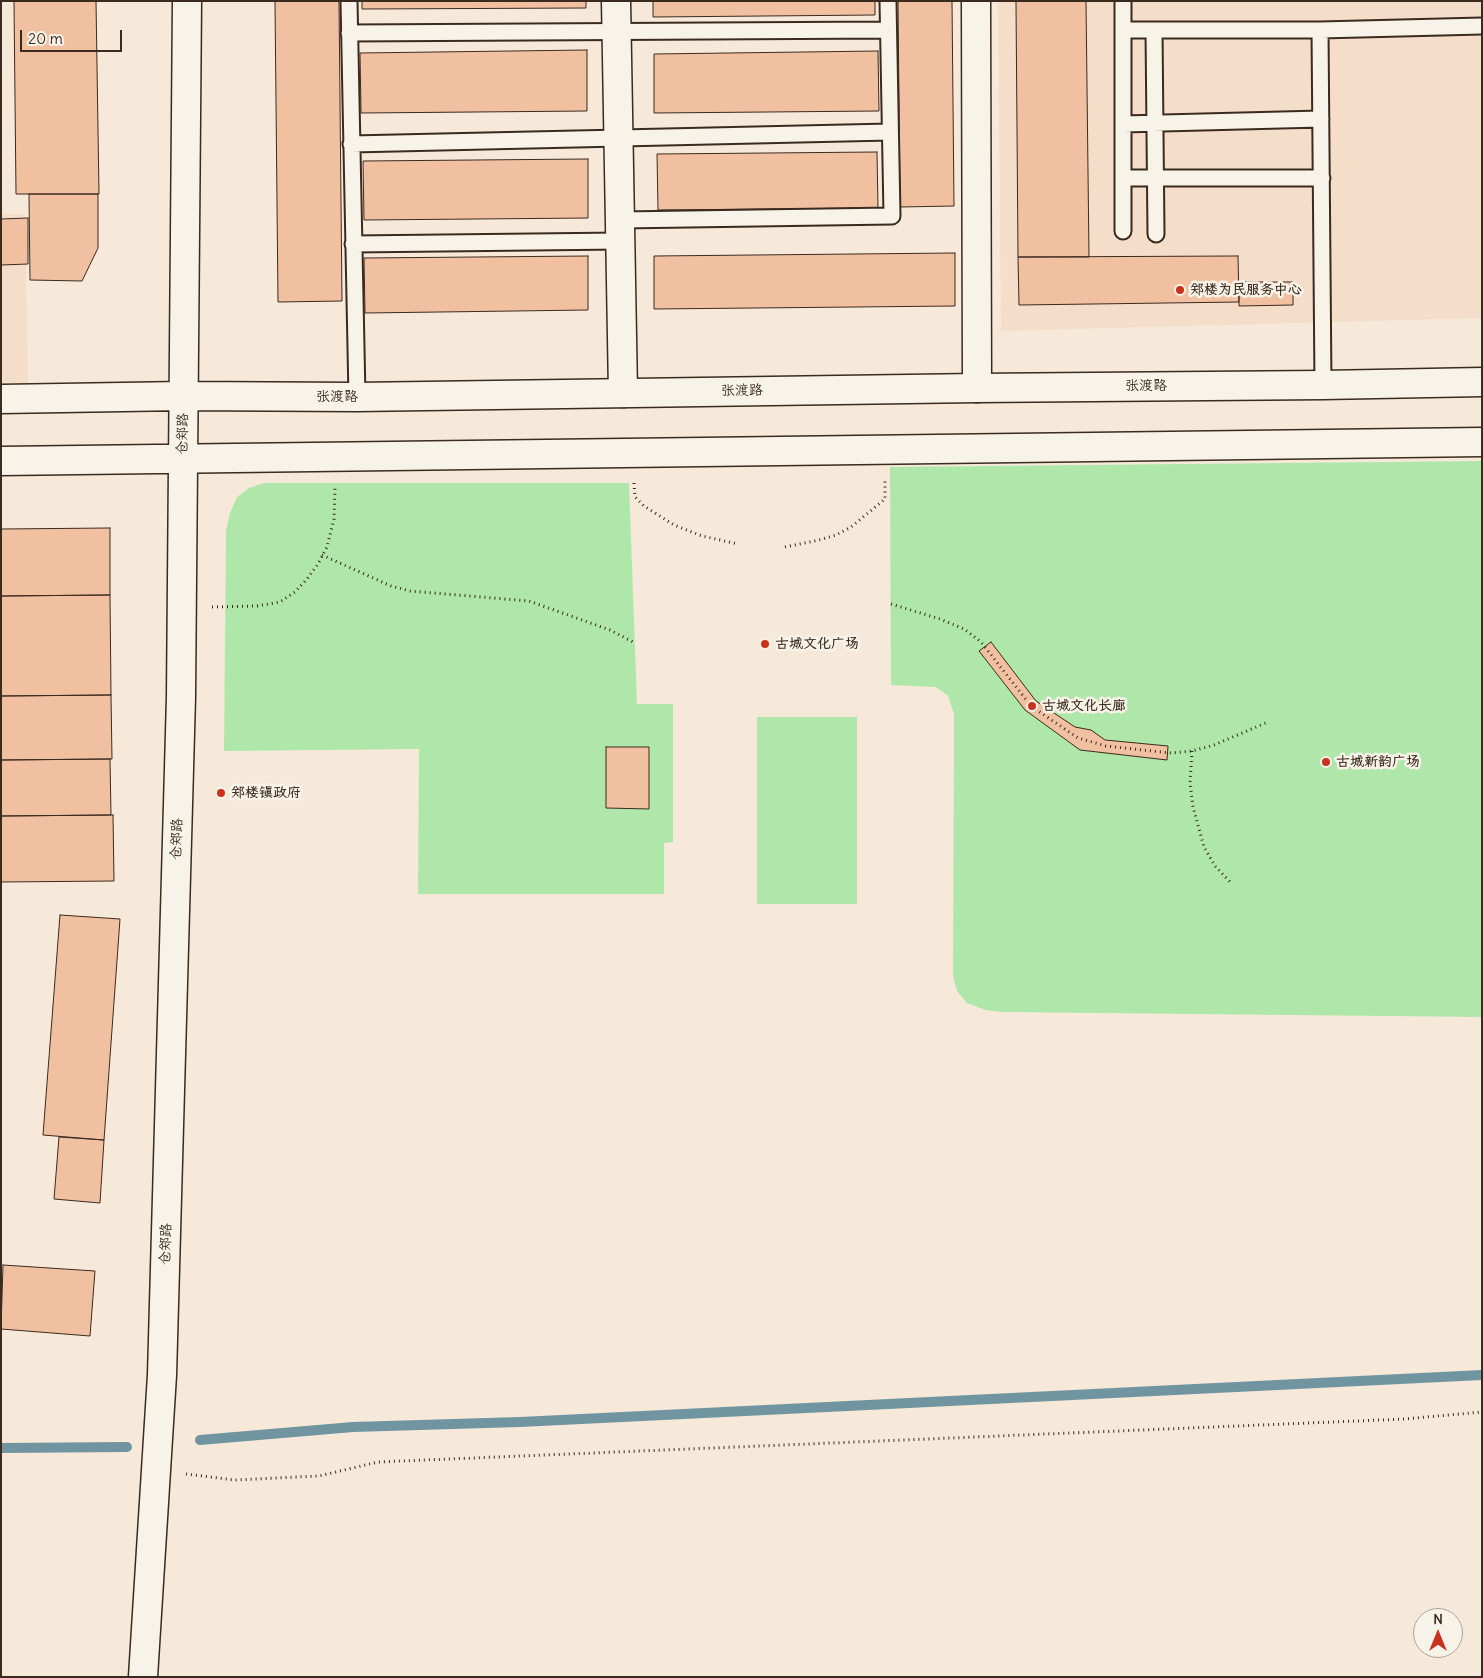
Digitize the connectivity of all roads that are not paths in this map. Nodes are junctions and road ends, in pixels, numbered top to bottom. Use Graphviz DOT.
graph roads {
  1 [pos="186,1"];
  2 [pos="349,1"];
  3 [pos="616,1"];
  4 [pos="888,1"];
  5 [pos="976,1"];
  6 [pos="1122,1"];
  7 [pos="1482,26"];
  8 [pos="888,30"];
  9 [pos="1122,30"];
  10 [pos="1154,30"];
  11 [pos="1320,30"];
  12 [pos="617,32"];
  13 [pos="349,33"];
  14 [pos="1321,119"];
  15 [pos="1155,123"];
  16 [pos="1122,124"];
  17 [pos="890,132"];
  18 [pos="619,138"];
  19 [pos="351,144"];
  20 [pos="1122,178"];
  21 [pos="1156,178"];
  22 [pos="1322,178"];
  23 [pos="621,231"];
  24 [pos="1122,231"];
  25 [pos="1156,234"];
  26 [pos="353,244"];
  27 [pos="1482,382"];
  28 [pos="1322,385"];
  29 [pos="977,388"];
  30 [pos="623,393"];
  31 [pos="183,396"];
  32 [pos="357,397"];
  33 [pos="1,399"];
  34 [pos="1482,442"];
  35 [pos="183,459"];
  36 [pos="1,461"];
  37 [pos="143,1677"];
  1 -- 31 [label="street, 仓郑路"];
  2 -- 13 [label="lane"];
  3 -- 12 [label="street"];
  4 -- 8 [label="lane"];
  5 -- 29 [label="street"];
  6 -- 9 [label="lane"];
  7 -- 11 [label="lane"];
  8 -- 12 [label="lane"];
  8 -- 17 [label="lane"];
  9 -- 10 [label="lane"];
  9 -- 16 [label="lane"];
  10 -- 11 [label="lane"];
  10 -- 15 [label="lane"];
  11 -- 14 [label="lane"];
  12 -- 13 [label="lane"];
  12 -- 18 [label="street"];
  13 -- 19 [label="lane"];
  14 -- 15 [label="lane"];
  14 -- 22 [label="lane"];
  15 -- 16 [label="lane"];
  15 -- 21 [label="lane"];
  16 -- 20 [label="lane"];
  17 -- 18 [label="lane"];
  17 -- 23 [label="lane"];
  18 -- 19 [label="lane"];
  18 -- 23 [label="street"];
  19 -- 26 [label="lane"];
  20 -- 21 [label="lane"];
  20 -- 24 [label="lane"];
  21 -- 22 [label="lane"];
  21 -- 25 [label="lane"];
  22 -- 28 [label="lane"];
  23 -- 26 [label="lane"];
  23 -- 30 [label="street"];
  26 -- 32 [label="lane"];
  27 -- 28 [label="street, 张渡路"];
  28 -- 29 [label="street, 张渡路"];
  29 -- 30 [label="street, 张渡路"];
  30 -- 32 [label="street, 张渡路"];
  31 -- 32 [label="street, 张渡路"];
  31 -- 33 [label="street, 张渡路"];
  31 -- 35 [label="street, 仓郑路"];
  34 -- 35 [label="street"];
  35 -- 36 [label="street"];
  35 -- 37 [label="street, 仓郑路"];
}
